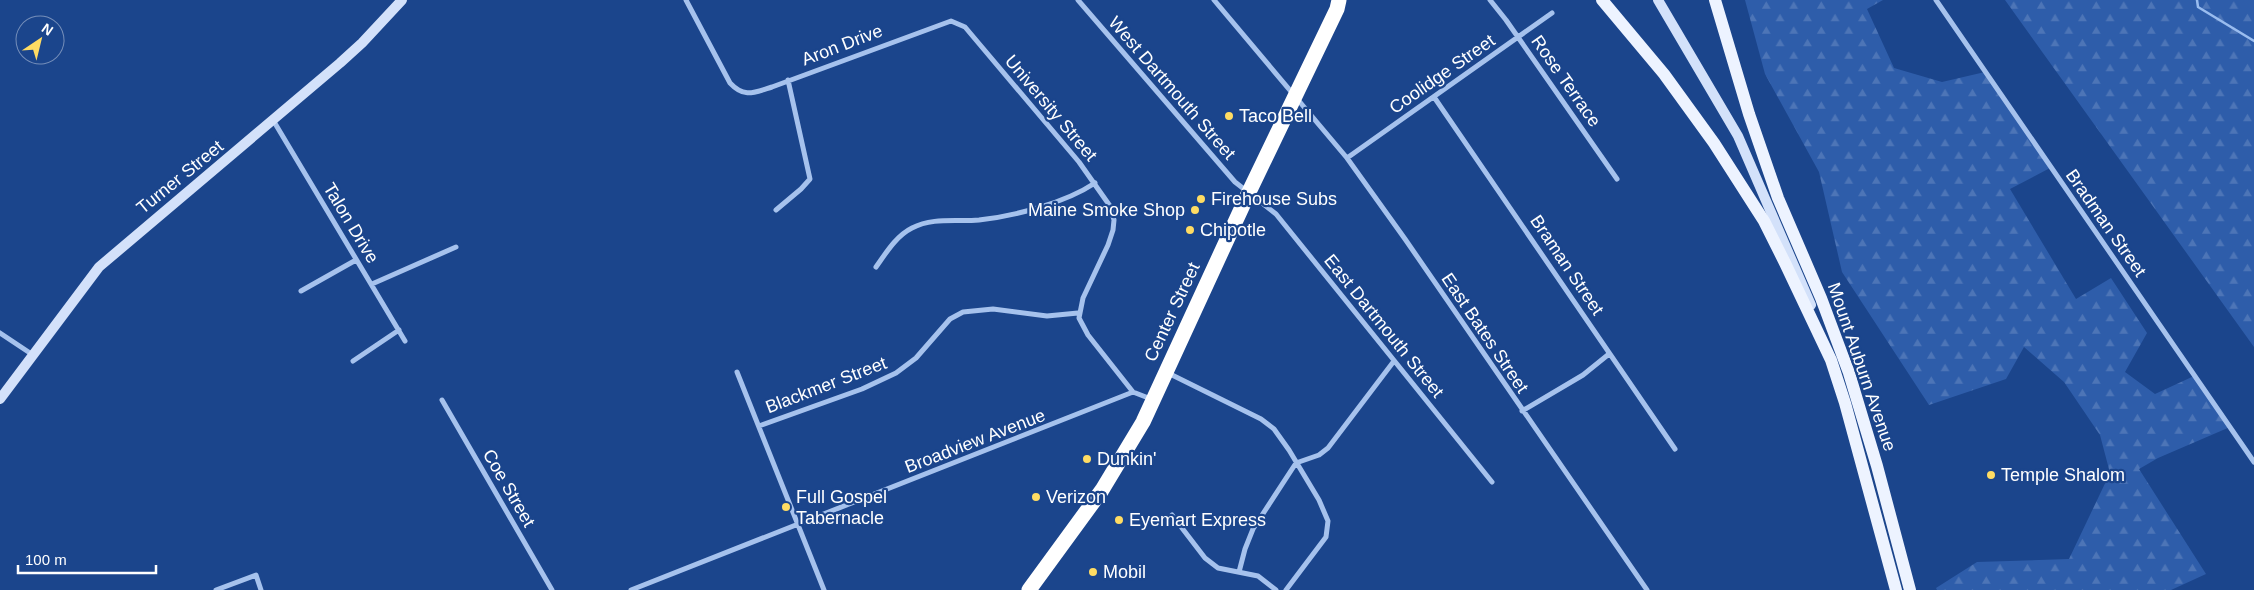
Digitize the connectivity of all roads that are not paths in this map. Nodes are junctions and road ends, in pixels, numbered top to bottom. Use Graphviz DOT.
graph roads {
  1 [pos="402,0"];
  2 [pos="686,0"];
  3 [pos="1078,0"];
  4 [pos="1214,0"];
  5 [pos="1490,0"];
  6 [pos="1602,0"];
  7 [pos="1658,0"];
  8 [pos="1716,0"];
  9 [pos="1936,0"];
  10 [pos="1340,3"];
  11 [pos="1552,13"];
  12 [pos="954,22"];
  13 [pos="1518,37"];
  14 [pos="788,80"];
  15 [pos="1294,96"];
  16 [pos="1434,97"];
  17 [pos="273,120"];
  18 [pos="1347,158"];
  19 [pos="1752,167"];
  20 [pos="1617,179"];
  21 [pos="1095,183"];
  22 [pos="1249,192"];
  23 [pos="776,210"];
  24 [pos="1792,232"];
  25 [pos="456,247"];
  26 [pos="356,260"];
  27 [pos="876,267"];
  28 [pos="372,284"];
  29 [pos="301,291"];
  30 [pos="1078,313"];
  31 [pos="399,330"];
  32 [pos="0,333"];
  33 [pos="405,341"];
  34 [pos="1609,354"];
  35 [pos="33,355"];
  36 [pos="1831,360"];
  37 [pos="354,361"];
  38 [pos="1394,361"];
  39 [pos="1165,371"];
  40 [pos="737,372"];
  41 [pos="1133,392"];
  42 [pos="0,399"];
  43 [pos="1152,399"];
  44 [pos="442,400"];
  45 [pos="1522,411"];
  46 [pos="759,426"];
  47 [pos="1675,449"];
  48 [pos="2254,462"];
  49 [pos="1296,463"];
  50 [pos="1492,482"];
  51 [pos="1172,515"];
  52 [pos="798,524"];
  53 [pos="1239,572"];
  54 [pos="216,590"];
  55 [pos="261,590"];
  56 [pos="552,590"];
  57 [pos="631,590"];
  58 [pos="824,590"];
  59 [pos="1029,590"];
  60 [pos="1276,590"];
  61 [pos="1286,590"];
  62 [pos="1647,590"];
  63 [pos="1896,590"];
  64 [pos="1910,590"];
  1 -- 17 [label="main road, Turner Street"];
  2 -- 14 [label="street, Aron Drive"];
  3 -- 22 [label="street, West Dartmouth Street"];
  4 -- 15 [label="street, East Bates Street"];
  5 -- 13 [label="street, Rose Terrace"];
  6 -- 36 [label="main road"];
  7 -- 19 [label="main road, Mount Auburn Avenue"];
  8 -- 24 [label="main road"];
  9 -- 48 [label="street, Bradman Street"];
  10 -- 15 [label="highway, Center Street"];
  11 -- 13 [label="street, Coolidge Street"];
  12 -- 14 [label="street, Aron Drive"];
  12 -- 21 [label="street, University Street"];
  13 -- 16 [label="street, Coolidge Street"];
  13 -- 20 [label="street, Rose Terrace"];
  14 -- 23 [label="street"];
  15 -- 18 [label="street, East Bates Street"];
  15 -- 22 [label="highway, Center Street"];
  16 -- 18 [label="street, Coolidge Street"];
  16 -- 34 [label="street, Braman Street"];
  17 -- 26 [label="street, Talon Drive"];
  17 -- 35 [label="main road, Turner Street"];
  18 -- 45 [label="street, East Bates Street"];
  19 -- 24 [label="main road, Mount Auburn Avenue"];
  19 -- 36 [label="main road, Mount Auburn Avenue"];
  21 -- 27 [label="street"];
  21 -- 30 [label="street, University Street"];
  22 -- 38 [label="street, East Dartmouth Street"];
  22 -- 39 [label="highway, Center Street"];
  24 -- 64 [label="main road, Mount Auburn Avenue"];
  25 -- 28 [label="street"];
  26 -- 28 [label="street, Talon Drive"];
  26 -- 29 [label="street"];
  28 -- 31 [label="street, Talon Drive"];
  30 -- 41 [label="street"];
  30 -- 46 [label="street, Blackmer Street"];
  31 -- 33 [label="street, Talon Drive"];
  31 -- 37 [label="street"];
  32 -- 35 [label="street"];
  34 -- 45 [label="street"];
  34 -- 47 [label="street, Braman Street"];
  35 -- 42 [label="main road, Turner Street"];
  36 -- 63 [label="main road, Mount Auburn Avenue"];
  38 -- 49 [label="street"];
  38 -- 50 [label="street, East Dartmouth Street"];
  39 -- 43 [label="highway, Center Street"];
  39 -- 49 [label="street"];
  40 -- 46 [label="street"];
  41 -- 43 [label="street"];
  41 -- 52 [label="street, Broadview Avenue"];
  43 -- 59 [label="highway, Center Street"];
  44 -- 56 [label="street, Coe Street"];
  45 -- 62 [label="street, East Bates Street"];
  46 -- 52 [label="street"];
  49 -- 53 [label="street"];
  49 -- 61 [label="street"];
  51 -- 53 [label="street"];
  52 -- 57 [label="street, Broadview Avenue"];
  52 -- 58 [label="street"];
  53 -- 60 [label="street"];
  54 -- 55 [label="street"];
}
